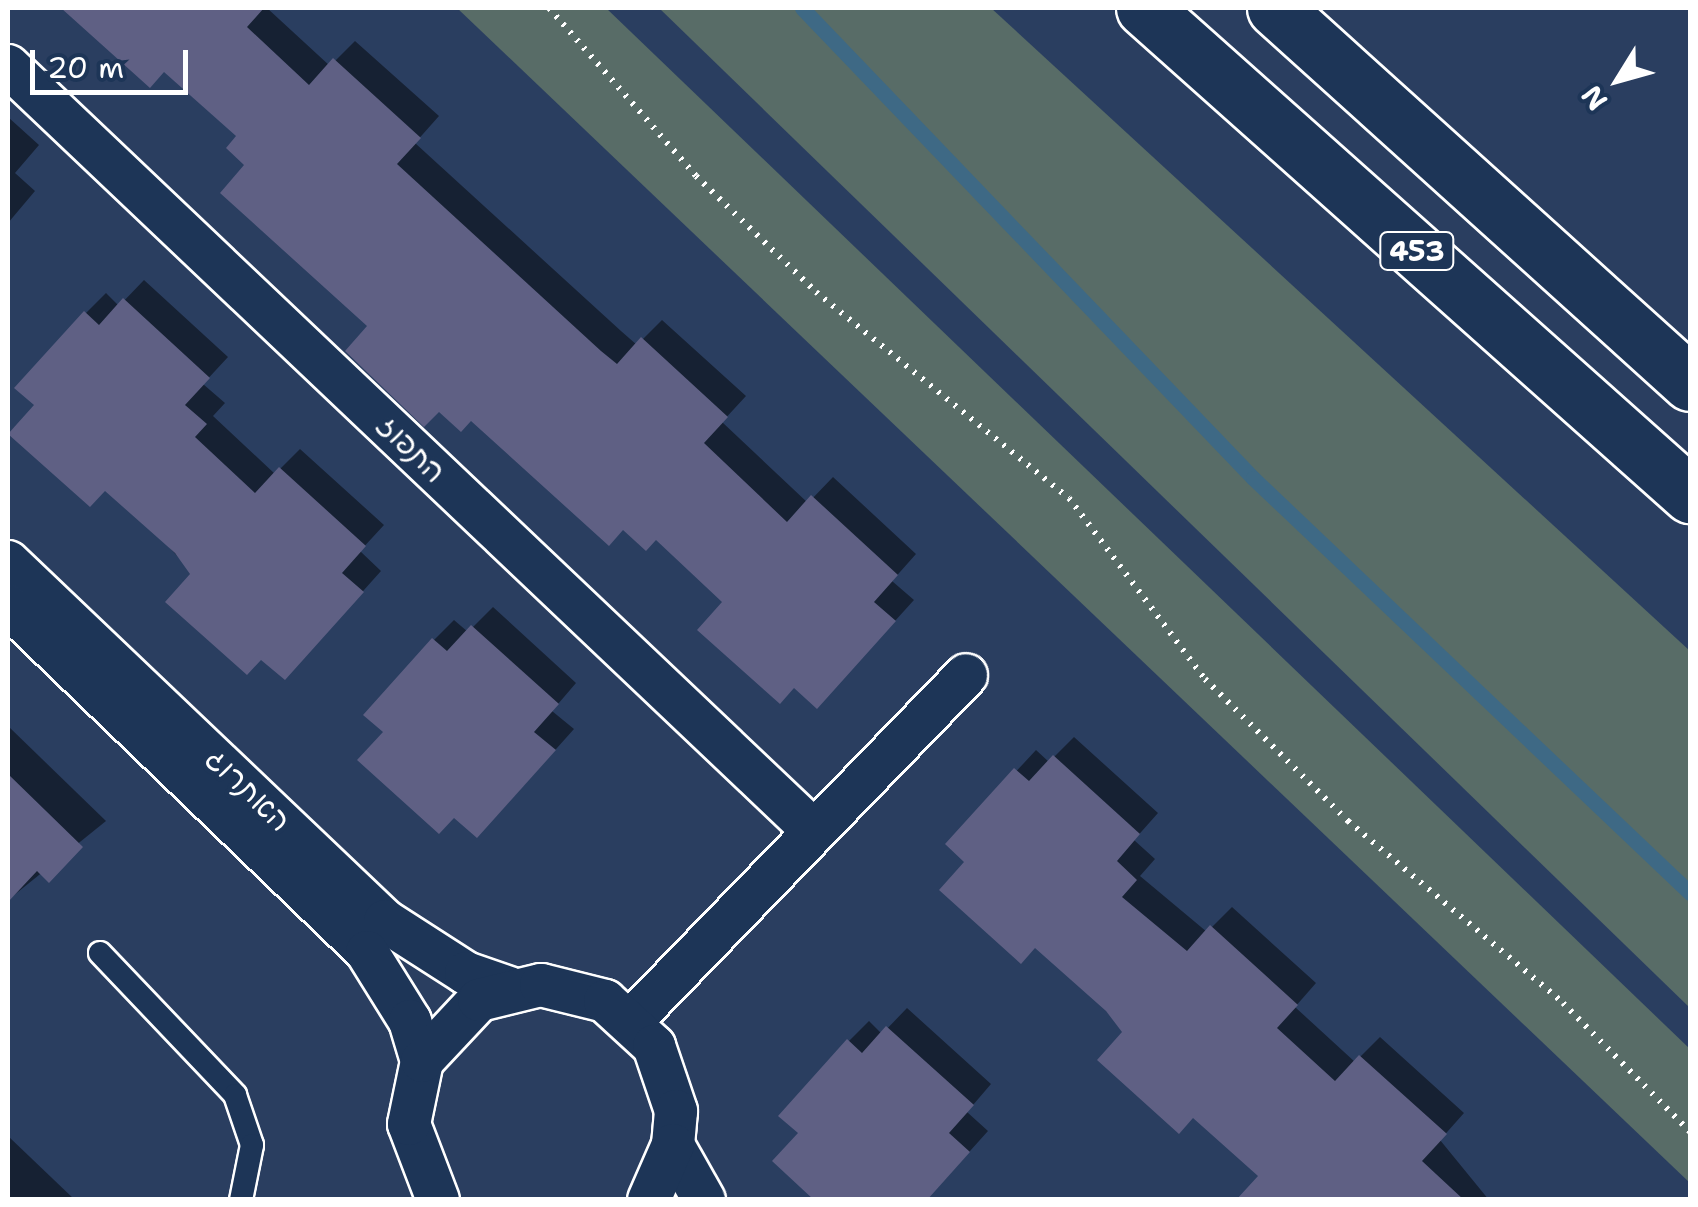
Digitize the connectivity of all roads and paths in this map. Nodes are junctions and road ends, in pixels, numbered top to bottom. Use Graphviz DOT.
graph roads {
  1 [pos="549,8"];
  2 [pos="1144,8"];
  3 [pos="1275,8"];
  4 [pos="8,66"];
  5 [pos="1690,383"];
  6 [pos="1690,494"];
  7 [pos="8,562"];
  8 [pos="8,606"];
  9 [pos="966,675"];
  10 [pos="814,831"];
  11 [pos="100,953"];
  12 [pos="509,988"];
  13 [pos="632,1020"];
  14 [pos="422,1061"];
  15 [pos="1690,1132"];
  16 [pos="673,1145"];
  17 [pos="415,1156"];
  18 [pos="240,1200"];
  19 [pos="399,1200"];
  20 [pos="438,1200"];
  21 [pos="649,1200"];
  22 [pos="704,1200"];
  1 -- 15 [label="path"];
  2 -- 6 [label="main road, 453"];
  3 -- 5 [label="main road, 453"];
  4 -- 10 [label="street, התפוז"];
  7 -- 12 [label="street, האתרוג"];
  8 -- 14 [label="street, האתרוג"];
  9 -- 10 [label="street"];
  10 -- 13 [label="street"];
  11 -- 18 [label="lane"];
  12 -- 13 [label="street"];
  12 -- 14 [label="street"];
  13 -- 16 [label="street"];
  14 -- 17 [label="street"];
  16 -- 21 [label="street"];
  16 -- 22 [label="street"];
  17 -- 19 [label="street"];
  17 -- 20 [label="street"];
}
